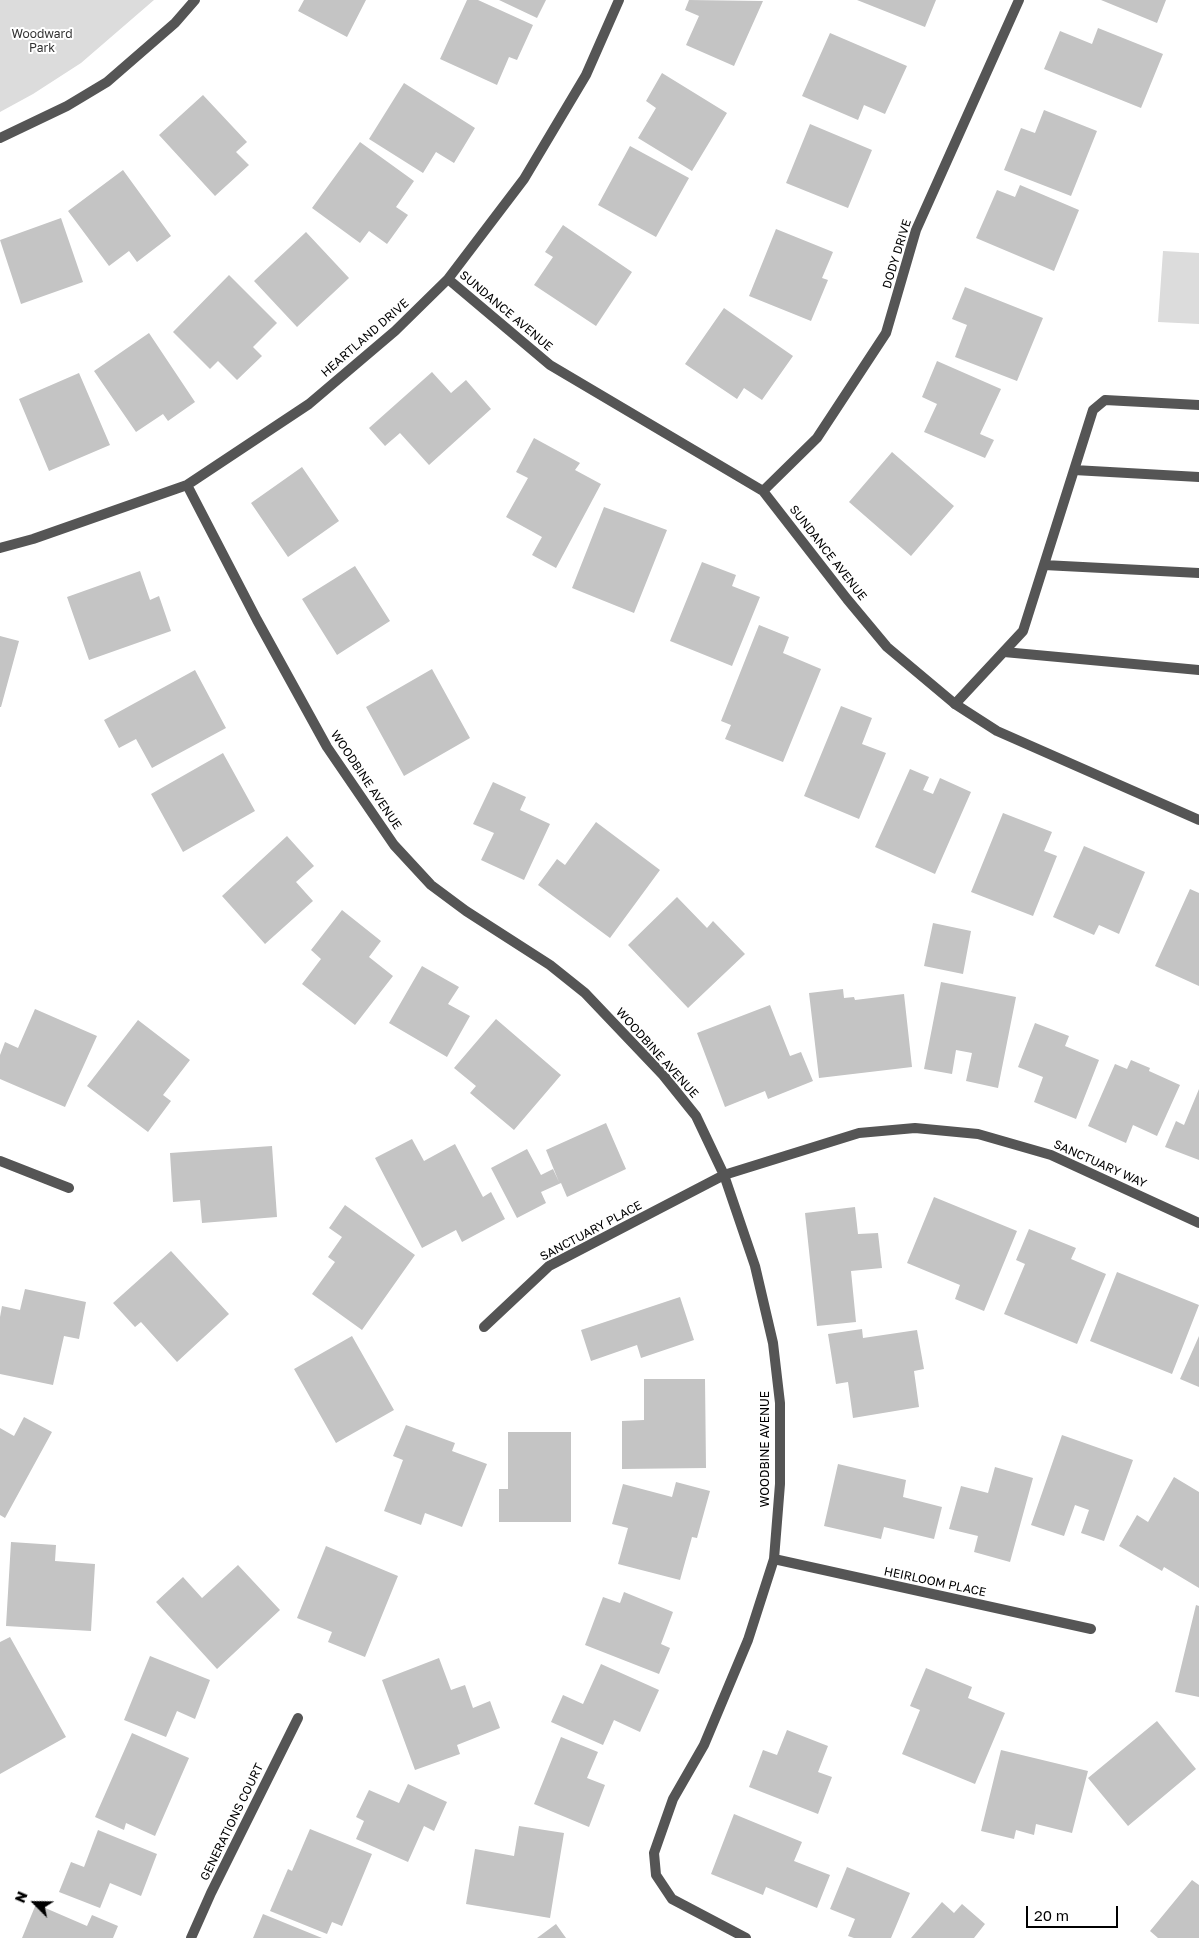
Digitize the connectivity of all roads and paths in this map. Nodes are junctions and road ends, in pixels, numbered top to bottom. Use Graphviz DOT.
graph roads {
  1 [pos="195,0"];
  2 [pos="619,0"];
  3 [pos="1019,0"];
  4 [pos="0,138"];
  5 [pos="448,278"];
  6 [pos="1199,405"];
  7 [pos="1074,470"];
  8 [pos="1199,478"];
  9 [pos="187,485"];
  10 [pos="763,491"];
  11 [pos="0,548"];
  12 [pos="1044,565"];
  13 [pos="1199,573"];
  14 [pos="1004,652"];
  15 [pos="1199,670"];
  16 [pos="955,704"];
  17 [pos="1199,820"];
  18 [pos="0,1161"];
  19 [pos="724,1175"];
  20 [pos="69,1188"];
  21 [pos="1199,1223"];
  22 [pos="484,1327"];
  23 [pos="774,1559"];
  24 [pos="1091,1629"];
  25 [pos="298,1718"];
  26 [pos="191,1938"];
  27 [pos="746,1938"];
  1 -- 4 [label="street"];
  2 -- 5 [label="street, HEARTLAND DRIVE"];
  3 -- 10 [label="street, DODY DRIVE"];
  5 -- 9 [label="street, HEARTLAND DRIVE"];
  5 -- 10 [label="street, SUNDANCE AVENUE"];
  6 -- 7 [label="street"];
  7 -- 8 [label="street"];
  7 -- 12 [label="street"];
  9 -- 11 [label="street, HEARTLAND DRIVE"];
  9 -- 19 [label="street, WOODBINE AVENUE"];
  10 -- 16 [label="street, SUNDANCE AVENUE"];
  12 -- 13 [label="street"];
  12 -- 14 [label="street"];
  14 -- 15 [label="street"];
  14 -- 16 [label="street"];
  16 -- 17 [label="street, SUNDANCE AVENUE"];
  18 -- 20 [label="street"];
  19 -- 21 [label="street, SANCTUARY WAY"];
  19 -- 22 [label="street, SANCTUARY PLACE"];
  19 -- 23 [label="street, WOODBINE AVENUE"];
  23 -- 24 [label="street, HEIRLOOM PLACE"];
  23 -- 27 [label="street, WOODBINE AVENUE"];
  25 -- 26 [label="street, GENERATIONS COURT"];
}
